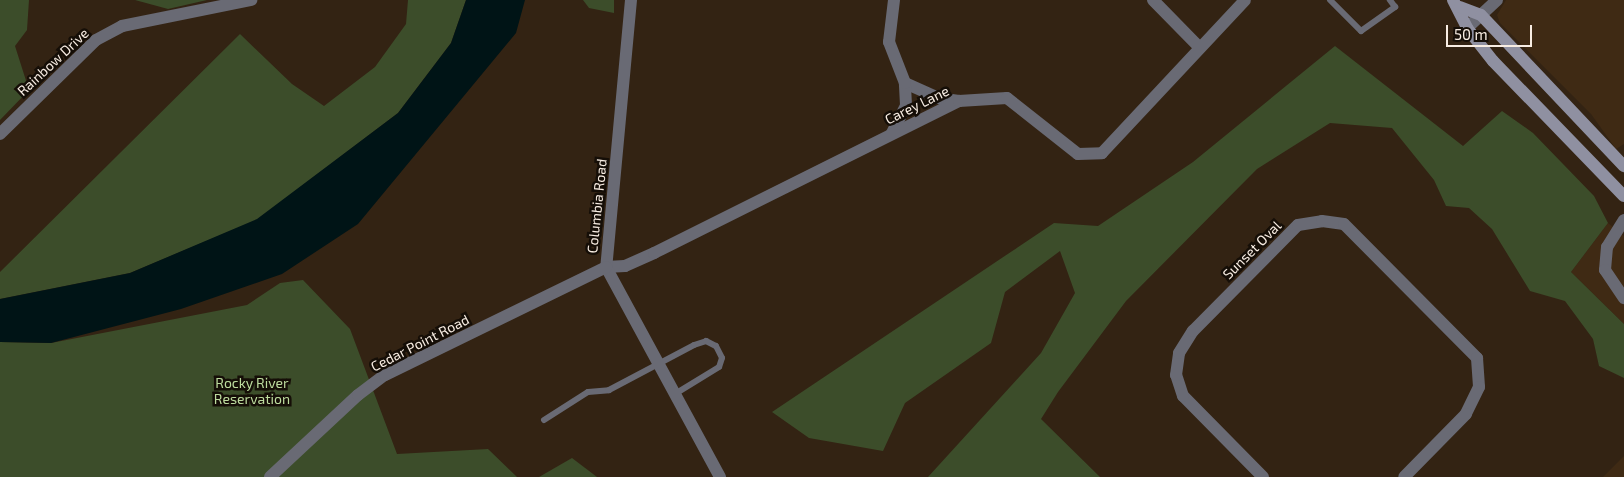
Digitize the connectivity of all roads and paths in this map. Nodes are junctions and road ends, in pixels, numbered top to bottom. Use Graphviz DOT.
graph roads {
  1 [pos="251,0"];
  2 [pos="631,0"];
  3 [pos="894,0"];
  4 [pos="1153,0"];
  5 [pos="1245,0"];
  6 [pos="1330,0"];
  7 [pos="1390,0"];
  8 [pos="1497,0"];
  9 [pos="1460,2"];
  10 [pos="1481,14"];
  11 [pos="1467,28"];
  12 [pos="1199,47"];
  13 [pos="905,83"];
  14 [pos="959,101"];
  15 [pos="0,134"];
  16 [pos="892,134"];
  17 [pos="1624,166"];
  18 [pos="1624,196"];
  19 [pos="1624,220"];
  20 [pos="606,267"];
  21 [pos="1624,298"];
  22 [pos="656,364"];
  23 [pos="674,395"];
  24 [pos="544,420"];
  25 [pos="270,477"];
  26 [pos="720,477"];
  27 [pos="1263,477"];
  28 [pos="1404,477"];
  1 -- 15 [label="street, Rainbow Drive"];
  2 -- 20 [label="street, Columbia Road"];
  3 -- 13 [label="street"];
  4 -- 12 [label="street"];
  5 -- 12 [label="street, Carey Lane"];
  6 -- 7 [label="lane"];
  8 -- 10 [label="street"];
  9 -- 10 [label="main road"];
  9 -- 11 [label="main road"];
  10 -- 11 [label="street"];
  10 -- 17 [label="main road"];
  11 -- 18 [label="main road"];
  12 -- 14 [label="street, Carey Lane"];
  13 -- 14 [label="street"];
  13 -- 16 [label="street"];
  14 -- 16 [label="street, Carey Lane"];
  16 -- 20 [label="street, Carey Lane"];
  19 -- 21 [label="street"];
  20 -- 22 [label="street, Columbia Road"];
  20 -- 25 [label="street, Cedar Point Road"];
  22 -- 23 [label="street, Columbia Road"];
  22 -- 23 [label="lane"];
  22 -- 24 [label="lane"];
  23 -- 26 [label="street, Columbia Road"];
  27 -- 28 [label="street, Sunset Oval"];
}
